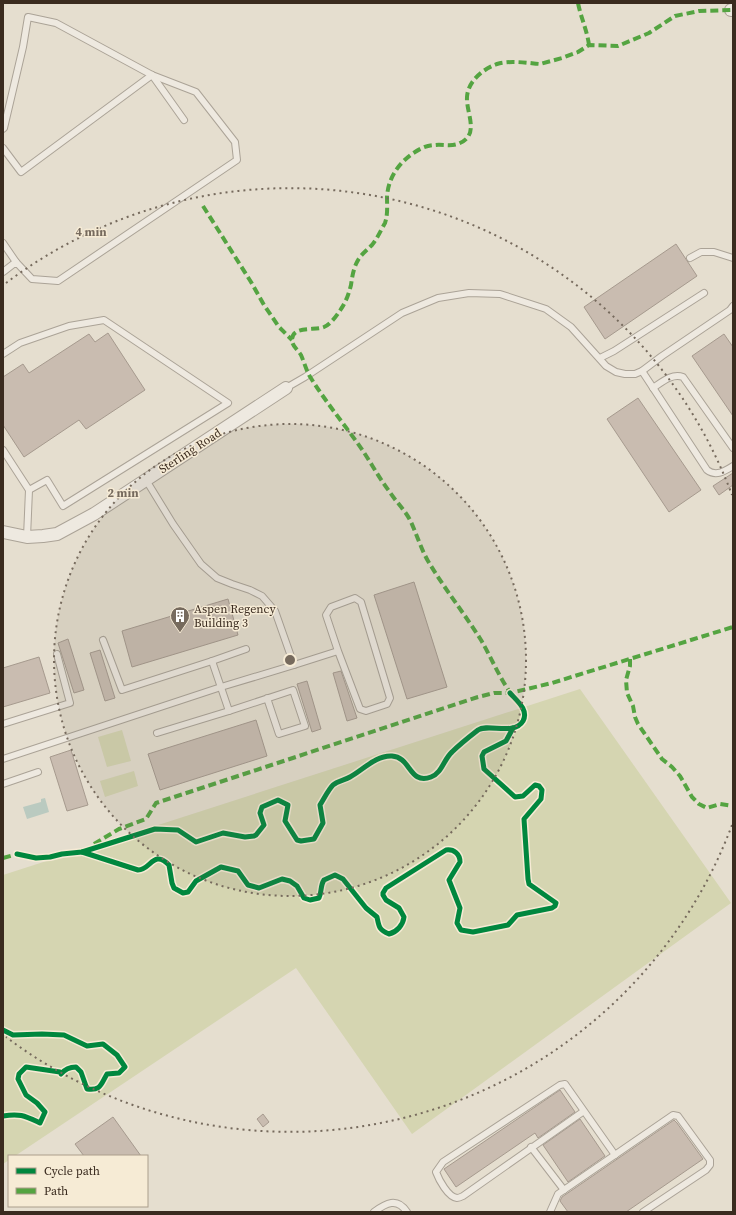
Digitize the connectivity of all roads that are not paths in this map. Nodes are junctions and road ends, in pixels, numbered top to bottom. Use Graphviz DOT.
graph roads {
  1 [pos="152,76"];
  2 [pos="184,120"];
  3 [pos="3,130"];
  4 [pos="3,148"];
  5 [pos="3,243"];
  6 [pos="690,258"];
  7 [pos="733,258"];
  8 [pos="16,262"];
  9 [pos="3,272"];
  10 [pos="704,293"];
  11 [pos="732,310"];
  12 [pos="3,354"];
  13 [pos="600,358"];
  14 [pos="642,371"];
  15 [pos="286,388"];
  16 [pos="652,388"];
  17 [pos="733,448"];
  18 [pos="3,450"];
  19 [pos="733,466"];
  20 [pos="146,480"];
  21 [pos="29,490"];
  22 [pos="3,532"];
  23 [pos="27,537"];
  24 [pos="103,640"];
  25 [pos="246,648"];
  26 [pos="338,651"];
  27 [pos="57,654"];
  28 [pos="212,661"];
  29 [pos="294,665"];
  30 [pos="221,687"];
  31 [pos="267,698"];
  32 [pos="229,711"];
  33 [pos="3,724"];
  34 [pos="157,733"];
  35 [pos="3,759"];
  36 [pos="38,772"];
  37 [pos="3,784"];
  38 [pos="584,1111"];
  39 [pos="531,1147"];
  40 [pos="615,1155"];
  41 [pos="564,1190"];
  42 [pos="374,1212"];
  43 [pos="407,1212"];
  44 [pos="550,1212"];
  45 [pos="643,1212"];
  1 -- 2 [label="lane"];
  1 -- 3 [label="lane"];
  1 -- 4 [label="lane"];
  1 -- 8 [label="lane"];
  5 -- 8 [label="lane"];
  6 -- 7 [label="lane"];
  8 -- 9 [label="lane"];
  10 -- 13 [label="lane"];
  11 -- 14 [label="lane"];
  12 -- 21 [label="lane"];
  13 -- 14 [label="lane"];
  13 -- 15 [label="lane"];
  14 -- 16 [label="lane"];
  15 -- 20 [label="street, Sterling Road"];
  16 -- 17 [label="lane"];
  16 -- 19 [label="lane"];
  18 -- 21 [label="lane"];
  20 -- 23 [label="street, Sterling Road"];
  20 -- 29 [label="lane"];
  21 -- 23 [label="lane"];
  22 -- 23 [label="street, Sterling Road"];
  24 -- 28 [label="lane"];
  25 -- 28 [label="lane"];
  26 -- 26 [label="lane"];
  26 -- 29 [label="lane"];
  27 -- 33 [label="lane"];
  28 -- 30 [label="lane"];
  29 -- 30 [label="lane"];
  30 -- 32 [label="lane"];
  30 -- 35 [label="lane"];
  31 -- 31 [label="lane"];
  31 -- 32 [label="lane"];
  32 -- 34 [label="lane"];
  36 -- 37 [label="lane"];
  38 -- 39 [label="lane"];
  38 -- 39 [label="lane"];
  38 -- 40 [label="lane"];
  39 -- 41 [label="lane"];
  40 -- 41 [label="lane"];
  40 -- 45 [label="lane"];
  41 -- 44 [label="lane"];
  42 -- 43 [label="lane"];
}
